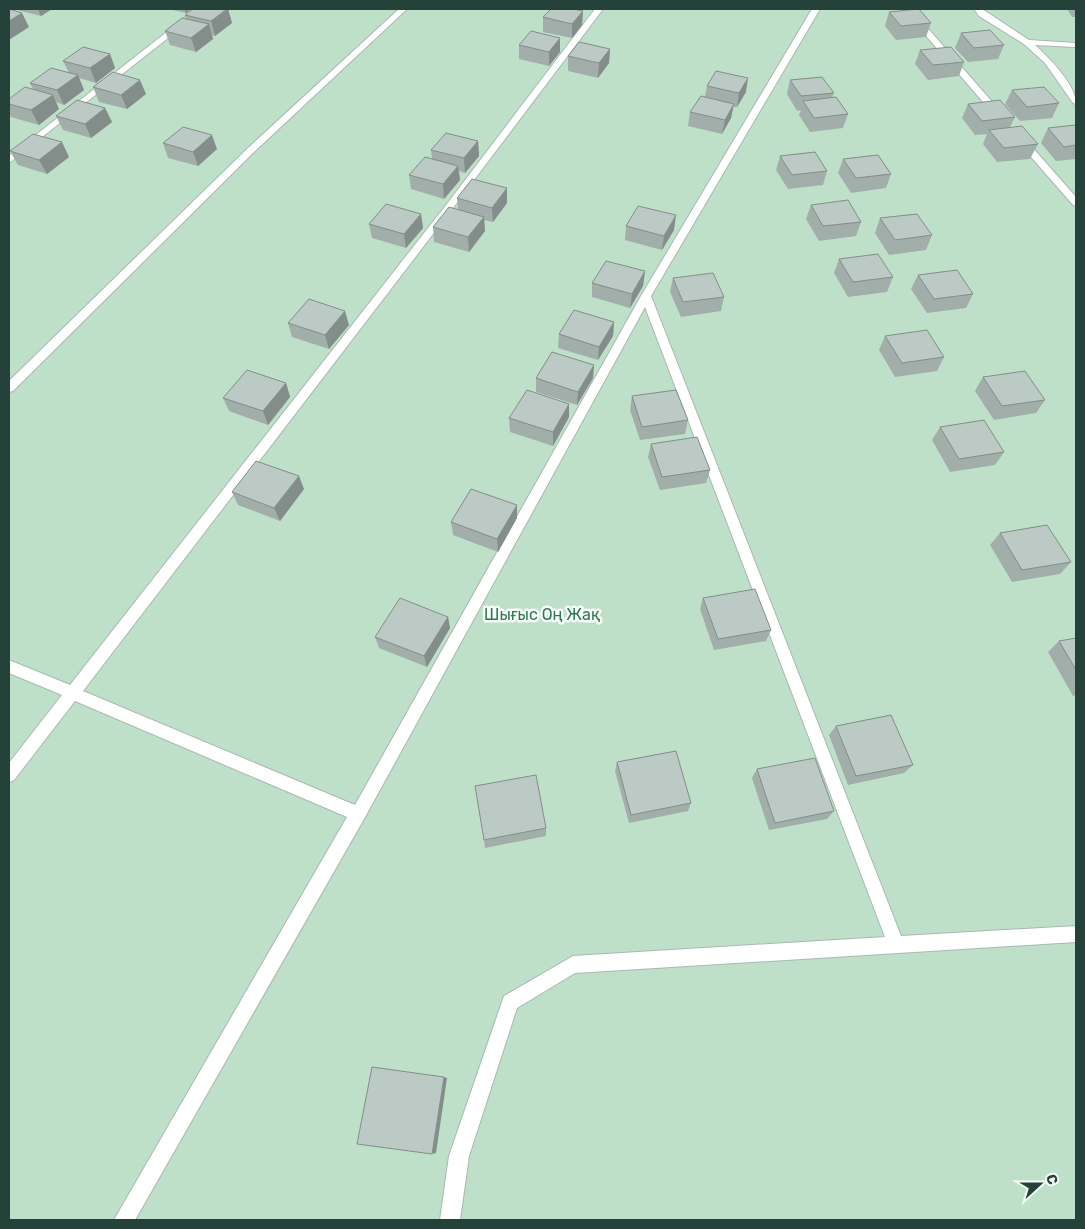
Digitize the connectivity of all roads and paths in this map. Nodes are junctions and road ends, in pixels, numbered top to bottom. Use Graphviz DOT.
graph roads {
  1 [pos="201,9"];
  2 [pos="403,9"];
  3 [pos="599,9"];
  4 [pos="816,9"];
  5 [pos="906,9"];
  6 [pos="978,9"];
  7 [pos="1028,42"];
  8 [pos="1076,44"];
  9 [pos="1076,101"];
  10 [pos="1004,121"];
  11 [pos="1018,136"];
  12 [pos="9,160"];
  13 [pos="1076,203"];
  14 [pos="646,296"];
  15 [pos="9,388"];
  16 [pos="9,666"];
  17 [pos="72,694"];
  18 [pos="9,775"];
  19 [pos="358,814"];
  20 [pos="1076,934"];
  21 [pos="896,944"];
  22 [pos="124,1220"];
  23 [pos="450,1220"];
  1 -- 12 [label="lane"];
  2 -- 15 [label="lane"];
  3 -- 17 [label="lane"];
  4 -- 14 [label="lane"];
  5 -- 10 [label="lane"];
  6 -- 7 [label="lane"];
  7 -- 8 [label="lane"];
  7 -- 9 [label="lane"];
  11 -- 13 [label="lane"];
  14 -- 19 [label="lane"];
  14 -- 21 [label="lane"];
  16 -- 17 [label="lane"];
  17 -- 18 [label="lane"];
  17 -- 19 [label="lane"];
  19 -- 22 [label="lane"];
  20 -- 21 [label="lane"];
  21 -- 23 [label="lane"];
}
